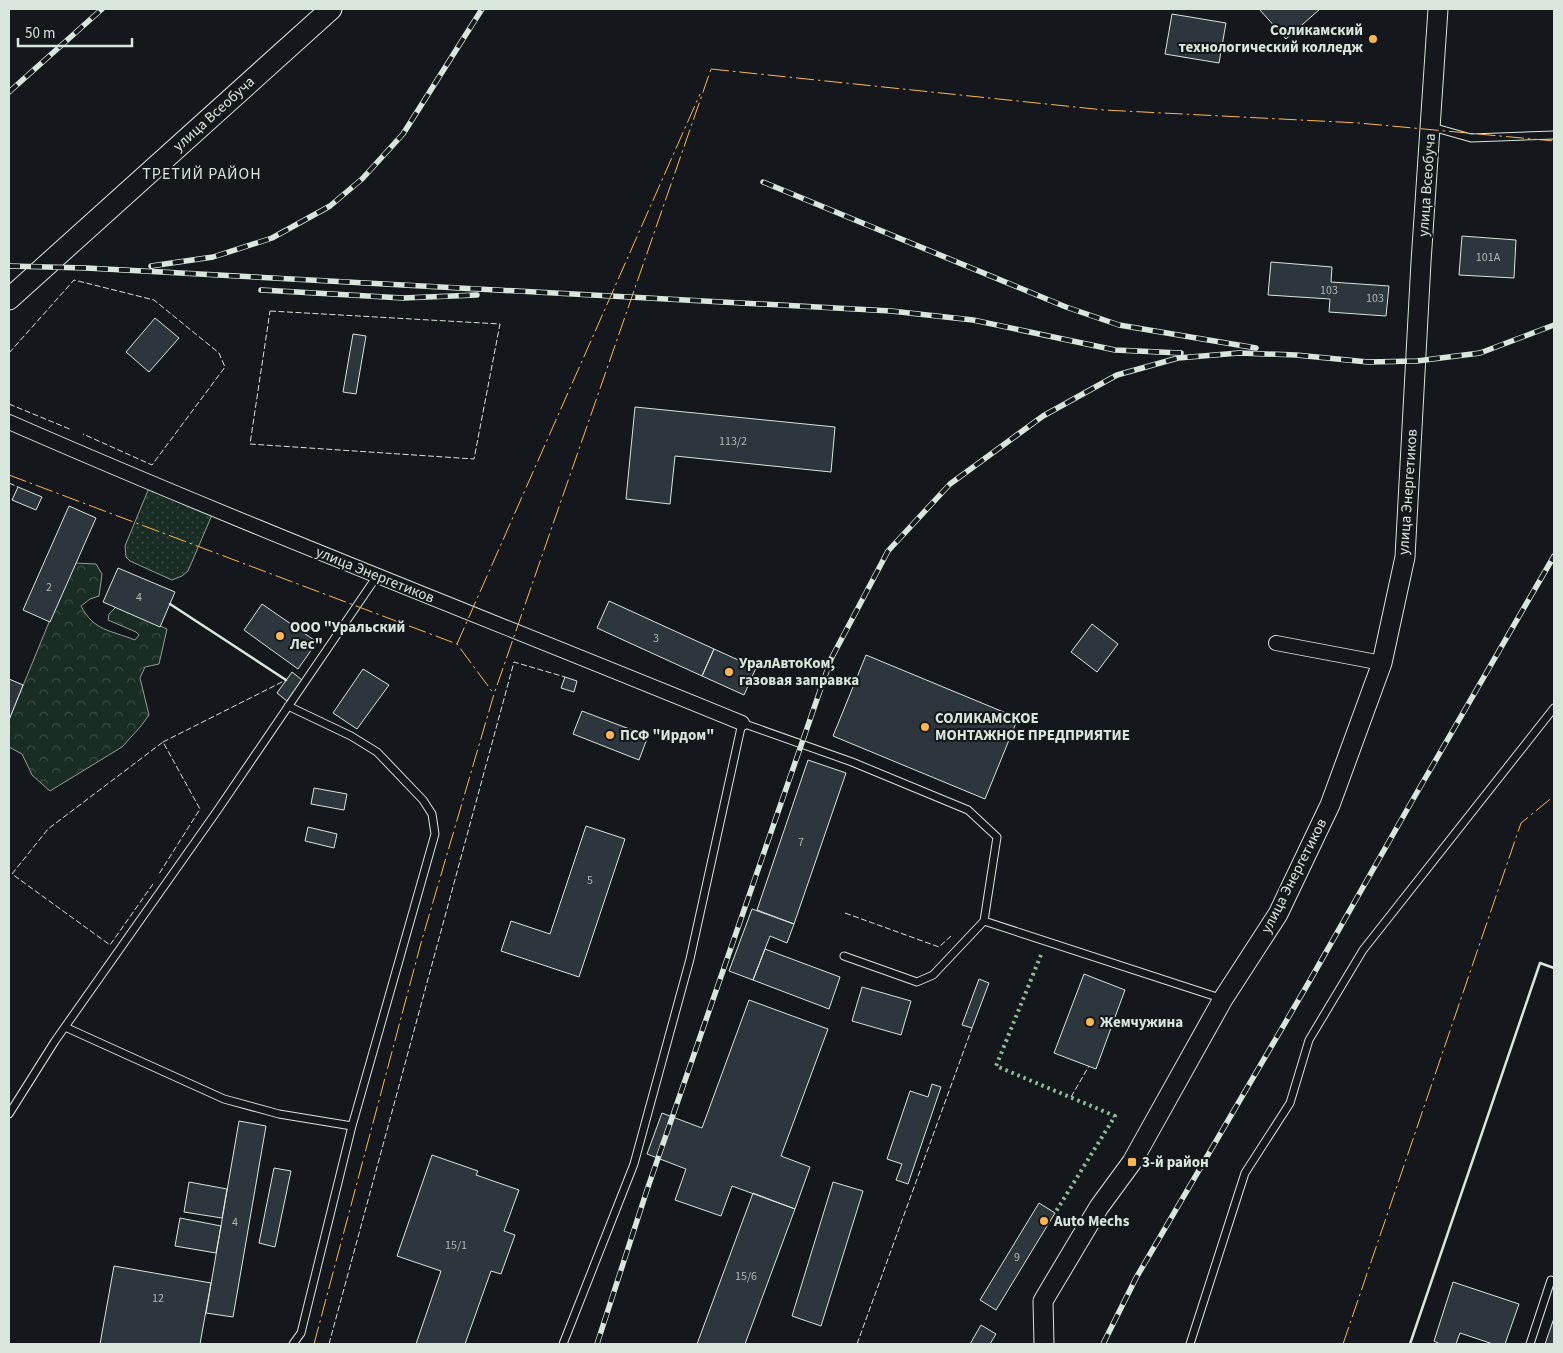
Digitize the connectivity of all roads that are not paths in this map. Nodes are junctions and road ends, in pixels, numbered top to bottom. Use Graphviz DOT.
graph roads {
  1 [pos="331,9"];
  2 [pos="1438,9"];
  3 [pos="1431,127"];
  4 [pos="1554,135"];
  5 [pos="9,299"];
  6 [pos="1417,360"];
  7 [pos="9,422"];
  8 [pos="377,576"];
  9 [pos="1276,643"];
  10 [pos="1382,662"];
  11 [pos="288,706"];
  12 [pos="1554,708"];
  13 [pos="742,723"];
  14 [pos="984,921"];
  15 [pos="844,956"];
  16 [pos="1224,999"];
  17 [pos="65,1027"];
  18 [pos="9,1114"];
  19 [pos="352,1126"];
  20 [pos="1551,1280"];
  21 [pos="293,1344"];
  22 [pos="563,1344"];
  23 [pos="1044,1344"];
  24 [pos="1190,1344"];
  25 [pos="1530,1344"];
  1 -- 5 [label="main road, улица Всеобуча"];
  2 -- 3 [label="street, улица Всеобуча"];
  3 -- 4 [label="lane"];
  3 -- 6 [label="street, улица Всеобуча"];
  6 -- 10 [label="street, улица Энергетиков"];
  7 -- 8 [label="street, улица Энергетиков"];
  8 -- 11 [label="lane"];
  8 -- 13 [label="street, улица Энергетиков"];
  9 -- 10 [label="street"];
  10 -- 16 [label="street, улица Энергетиков"];
  11 -- 17 [label="lane"];
  11 -- 19 [label="lane"];
  12 -- 24 [label="lane"];
  13 -- 14 [label="lane"];
  13 -- 22 [label="lane"];
  14 -- 15 [label="lane"];
  14 -- 16 [label="lane"];
  16 -- 23 [label="street, улица Энергетиков"];
  17 -- 18 [label="lane"];
  17 -- 19 [label="lane"];
  19 -- 21 [label="lane"];
  20 -- 25 [label="lane"];
}
